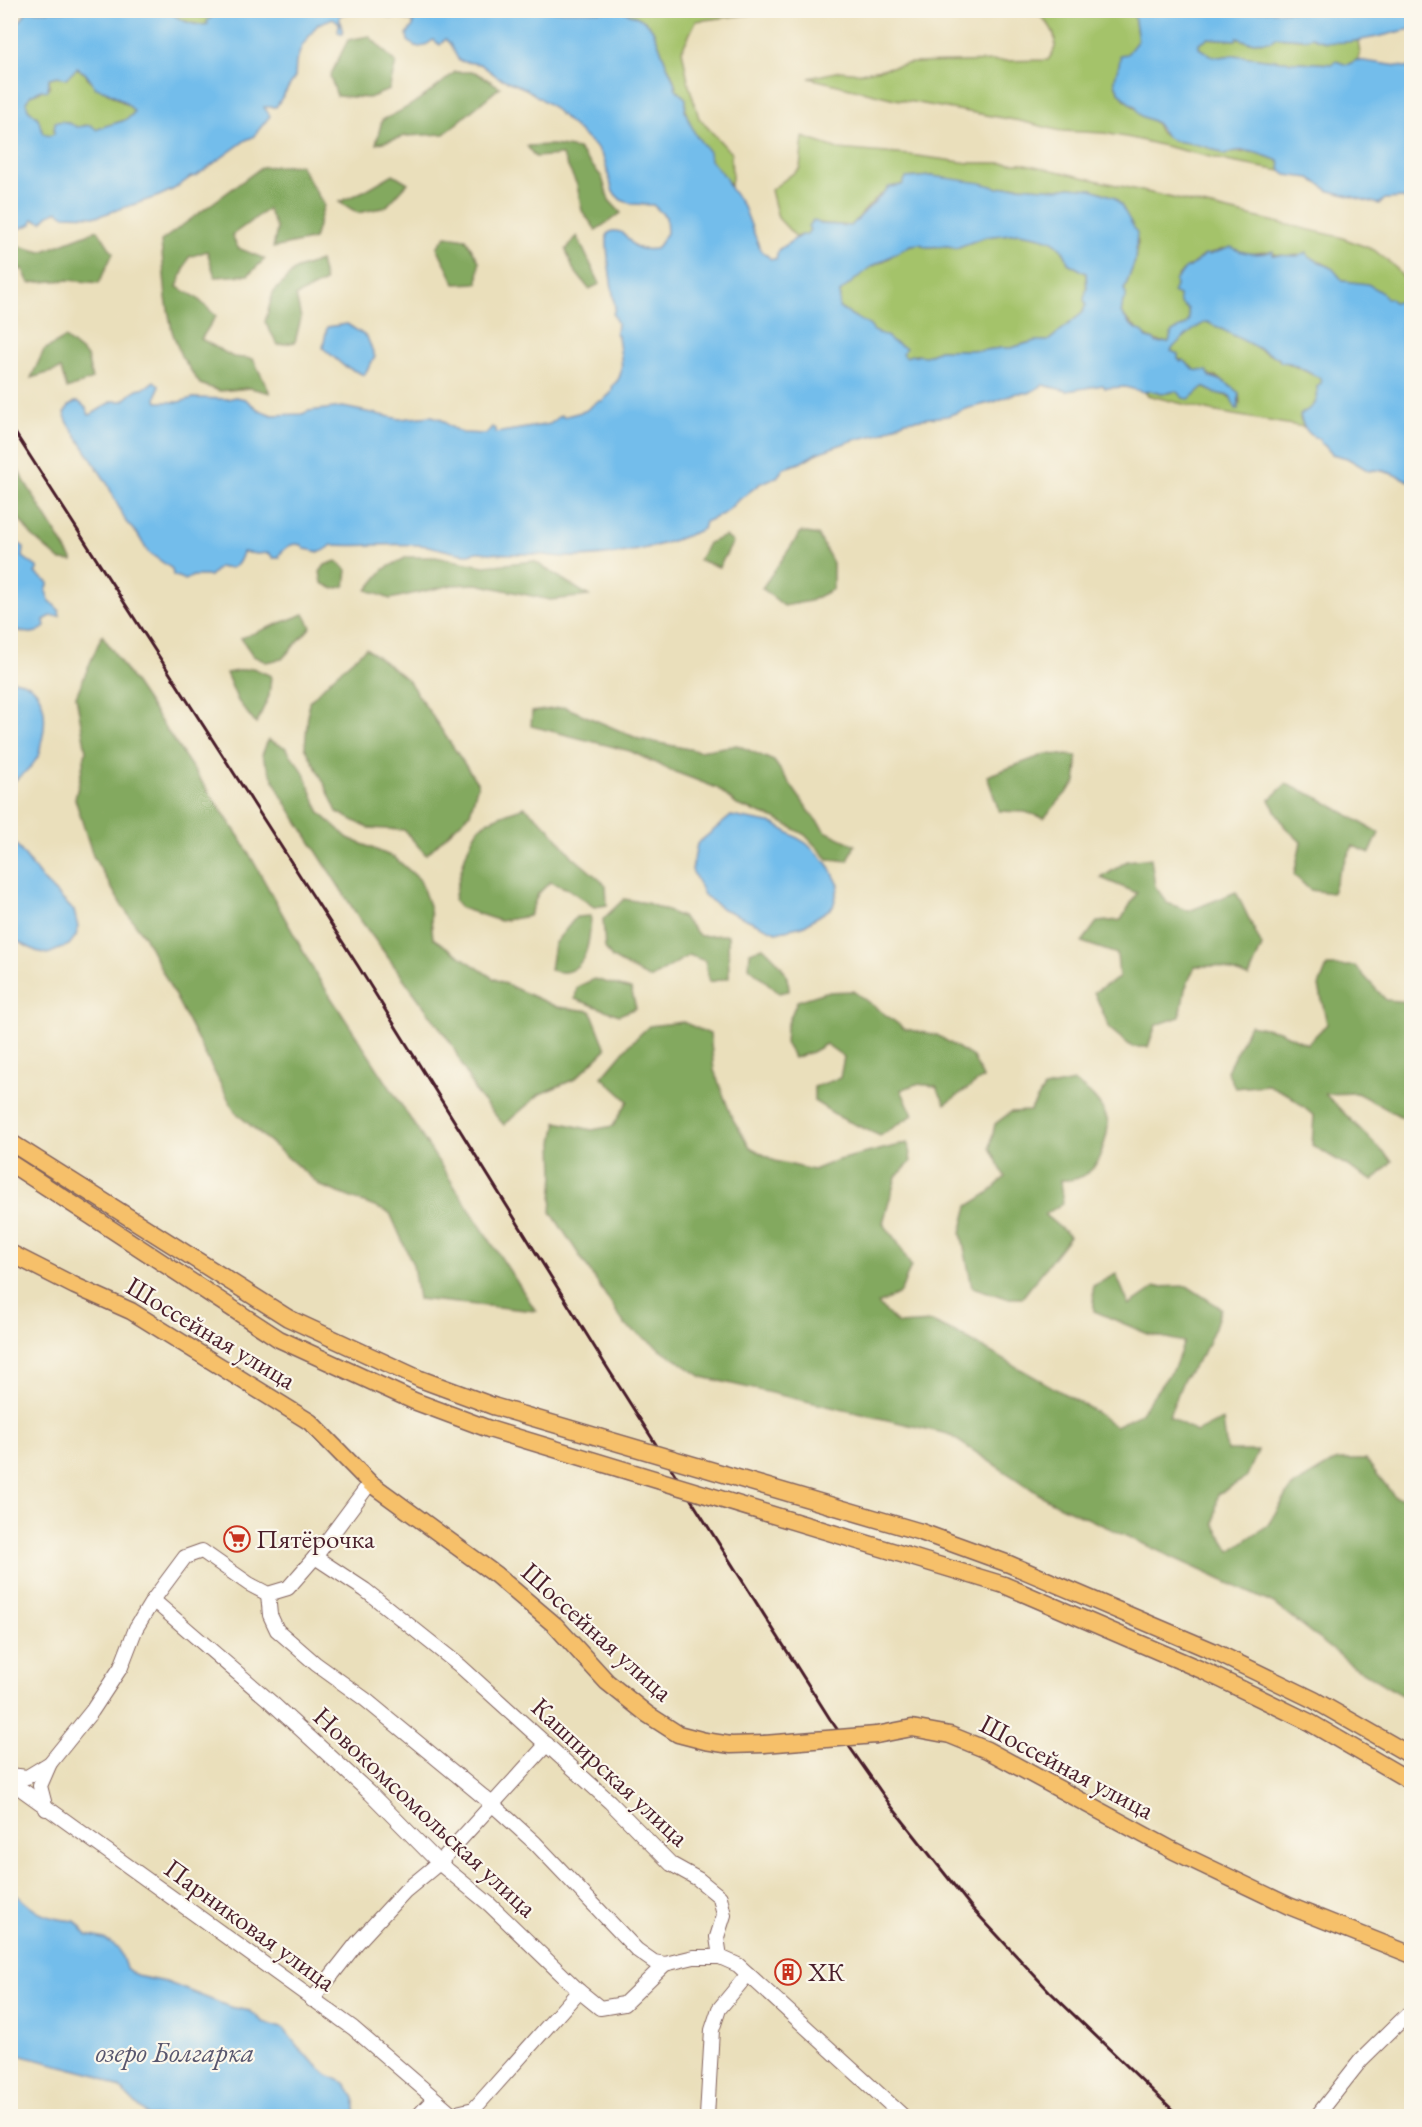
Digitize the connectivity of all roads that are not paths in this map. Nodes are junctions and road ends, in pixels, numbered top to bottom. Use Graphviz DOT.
graph roads {
  1 [pos="10,1142"];
  2 [pos="10,1163"];
  3 [pos="10,1253"];
  4 [pos="370,1483"];
  5 [pos="315,1557"];
  6 [pos="268,1594"];
  7 [pos="153,1600"];
  8 [pos="547,1744"];
  9 [pos="1412,1756"];
  10 [pos="50,1764"];
  11 [pos="10,1775"];
  12 [pos="10,1781"];
  13 [pos="1412,1782"];
  14 [pos="492,1804"];
  15 [pos="46,1809"];
  16 [pos="439,1863"];
  17 [pos="1412,1955"];
  18 [pos="720,1957"];
  19 [pos="665,1964"];
  20 [pos="748,1974"];
  21 [pos="579,1991"];
  22 [pos="312,2000"];
  23 [pos="1412,2010"];
  24 [pos="433,2100"];
  25 [pos="453,2115"];
  26 [pos="418,2116"];
  27 [pos="707,2116"];
  28 [pos="903,2116"];
  29 [pos="1317,2116"];
  1 -- 9 [label="main road, Шоссейная улица, bridge"];
  2 -- 13 [label="main road, Шоссейная улица, bridge"];
  3 -- 4 [label="main road, Шоссейная улица"];
  4 -- 5 [label="street"];
  4 -- 17 [label="main road, Шоссейная улица, bridge"];
  5 -- 6 [label="street"];
  5 -- 8 [label="street, Кашпирская улица"];
  6 -- 7 [label="street"];
  6 -- 14 [label="street"];
  7 -- 10 [label="street"];
  7 -- 16 [label="street, Новокомсомольская улица"];
  8 -- 14 [label="street"];
  8 -- 18 [label="street, Кашпирская улица"];
  10 -- 11 [label="street"];
  10 -- 15 [label="street"];
  12 -- 15 [label="street, Парниковая улица"];
  14 -- 16 [label="street"];
  14 -- 19 [label="street"];
  15 -- 22 [label="street, Парниковая улица"];
  16 -- 21 [label="street, Новокомсомольская улица"];
  16 -- 22 [label="street"];
  18 -- 19 [label="street"];
  18 -- 20 [label="street"];
  19 -- 21 [label="street, Новокомсомольская улица"];
  20 -- 27 [label="street"];
  20 -- 28 [label="street"];
  21 -- 25 [label="street"];
  22 -- 24 [label="street, Парниковая улица"];
  23 -- 29 [label="street"];
  24 -- 25 [label="street, Парниковая улица"];
  24 -- 26 [label="street"];
}
